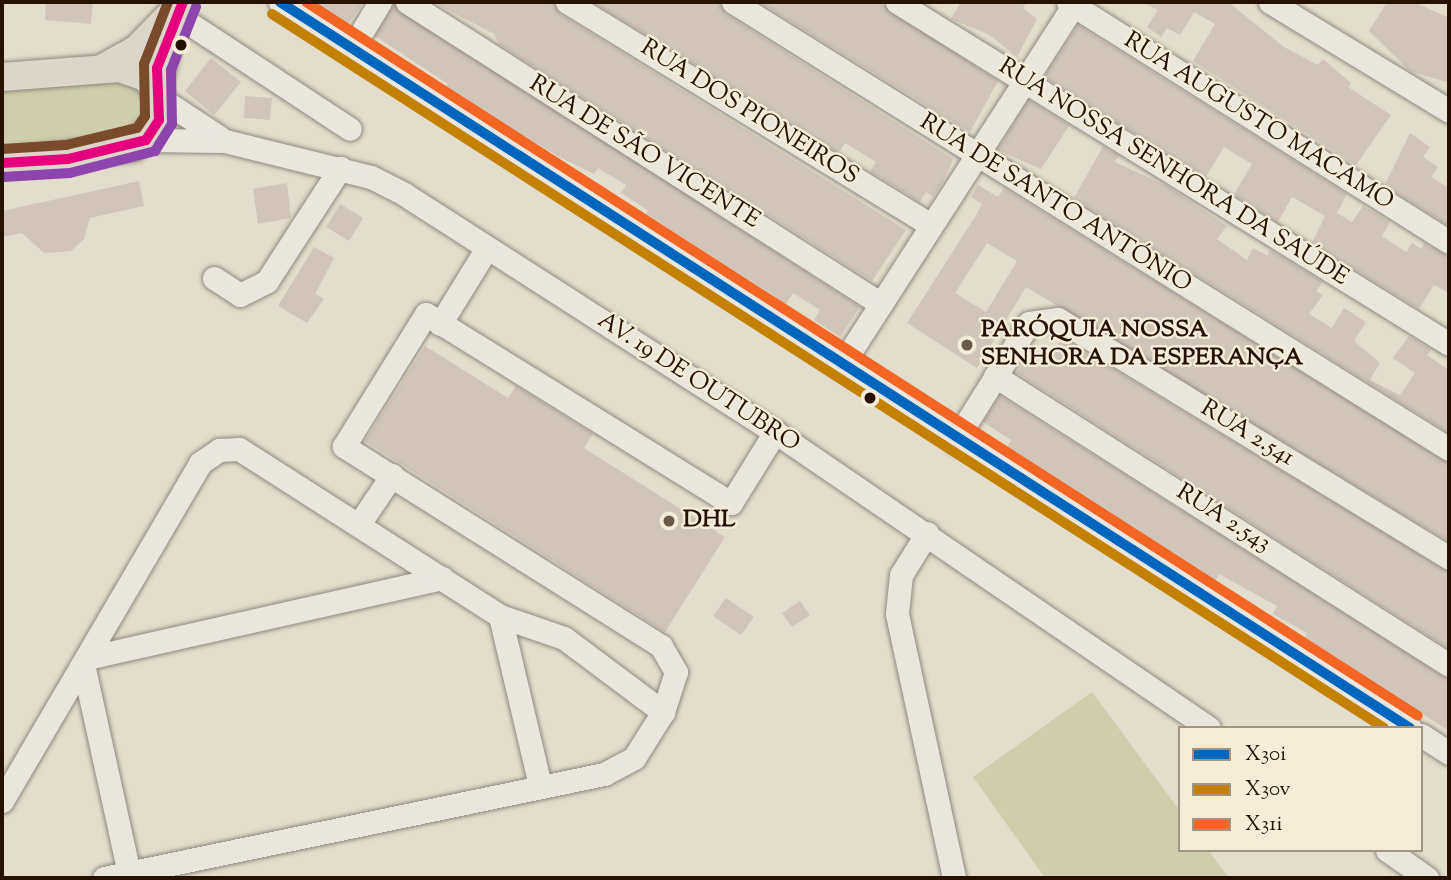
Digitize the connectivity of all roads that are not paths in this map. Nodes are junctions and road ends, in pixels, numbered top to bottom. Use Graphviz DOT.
graph roads {
  1 [pos="280,2"];
  2 [pos="380,2"];
  3 [pos="407,2"];
  4 [pos="567,2"];
  5 [pos="733,2"];
  6 [pos="897,2"];
  7 [pos="1270,2"];
  8 [pos="1072,3"];
  9 [pos="179,8"];
  10 [pos="352,48"];
  11 [pos="105,67"];
  12 [pos="2,77"];
  13 [pos="1024,82"];
  14 [pos="159,93"];
  15 [pos="1449,111"];
  16 [pos="350,129"];
  17 [pos="146,140"];
  18 [pos="225,141"];
  19 [pos="976,155"];
  20 [pos="2,163"];
  21 [pos="340,168"];
  22 [pos="931,225"];
  23 [pos="1449,242"];
  24 [pos="486,248"];
  25 [pos="214,278"];
  26 [pos="881,304"];
  27 [pos="440,324"];
  28 [pos="1449,344"];
  29 [pos="841,366"];
  30 [pos="995,376"];
  31 [pos="775,432"];
  32 [pos="955,441"];
  33 [pos="1449,449"];
  34 [pos="392,475"];
  35 [pos="359,524"];
  36 [pos="927,533"];
  37 [pos="1449,558"];
  38 [pos="442,578"];
  39 [pos="500,616"];
  40 [pos="85,661"];
  41 [pos="1449,665"];
  42 [pos="663,712"];
  43 [pos="1206,726"];
  44 [pos="1407,726"];
  45 [pos="1423,736"];
  46 [pos="1449,752"];
  47 [pos="540,785"];
  48 [pos="2,801"];
  49 [pos="1390,852"];
  50 [pos="129,873"];
  51 [pos="104,878"];
  52 [pos="954,878"];
  53 [pos="1427,878"];
  1 -- 10 [label="street"];
  2 -- 10 [label="street"];
  3 -- 26 [label="street, RUA DE SÃO VICENTE"];
  4 -- 22 [label="street, RUA DOS PIONEIROS"];
  5 -- 19 [label="street, RUA DE SANTO ANTÓNIO"];
  6 -- 13 [label="street, RUA NOSSA SENHORA DA SAÚDE"];
  7 -- 15 [label="street"];
  8 -- 13 [label="street"];
  8 -- 23 [label="street, RUA AUGUSTO MACAMO"];
  9 -- 11 [label="main road"];
  9 -- 14 [label="main road"];
  9 -- 16 [label="street"];
  10 -- 29 [label="street"];
  11 -- 12 [label="main road"];
  11 -- 14 [label="main road"];
  13 -- 19 [label="street"];
  13 -- 28 [label="street, RUA NOSSA SENHORA DA SAÚDE"];
  14 -- 17 [label="main road"];
  14 -- 18 [label="street"];
  17 -- 18 [label="street, AV. 19 DE OUTUBRO"];
  17 -- 20 [label="main road"];
  18 -- 21 [label="street, AV. 19 DE OUTUBRO"];
  19 -- 22 [label="street"];
  19 -- 33 [label="street, RUA DE SANTO ANTÓNIO"];
  21 -- 24 [label="street, AV. 19 DE OUTUBRO"];
  21 -- 25 [label="street"];
  22 -- 26 [label="street"];
  24 -- 27 [label="street"];
  24 -- 31 [label="street, AV. 19 DE OUTUBRO"];
  26 -- 29 [label="street"];
  27 -- 31 [label="street"];
  27 -- 34 [label="street"];
  29 -- 32 [label="street"];
  30 -- 32 [label="street"];
  30 -- 37 [label="street, RUA 2.541"];
  30 -- 41 [label="street, RUA 2.543"];
  31 -- 36 [label="street, AV. 19 DE OUTUBRO"];
  32 -- 44 [label="street"];
  34 -- 35 [label="street"];
  34 -- 42 [label="street"];
  35 -- 38 [label="street"];
  35 -- 40 [label="street"];
  36 -- 43 [label="street, AV. 19 DE OUTUBRO"];
  36 -- 52 [label="street"];
  38 -- 39 [label="street"];
  38 -- 40 [label="street"];
  39 -- 42 [label="street"];
  39 -- 47 [label="street"];
  40 -- 48 [label="street"];
  40 -- 50 [label="street"];
  42 -- 47 [label="street"];
  45 -- 46 [label="street"];
  47 -- 50 [label="street"];
  49 -- 53 [label="street"];
  50 -- 51 [label="street"];
}
